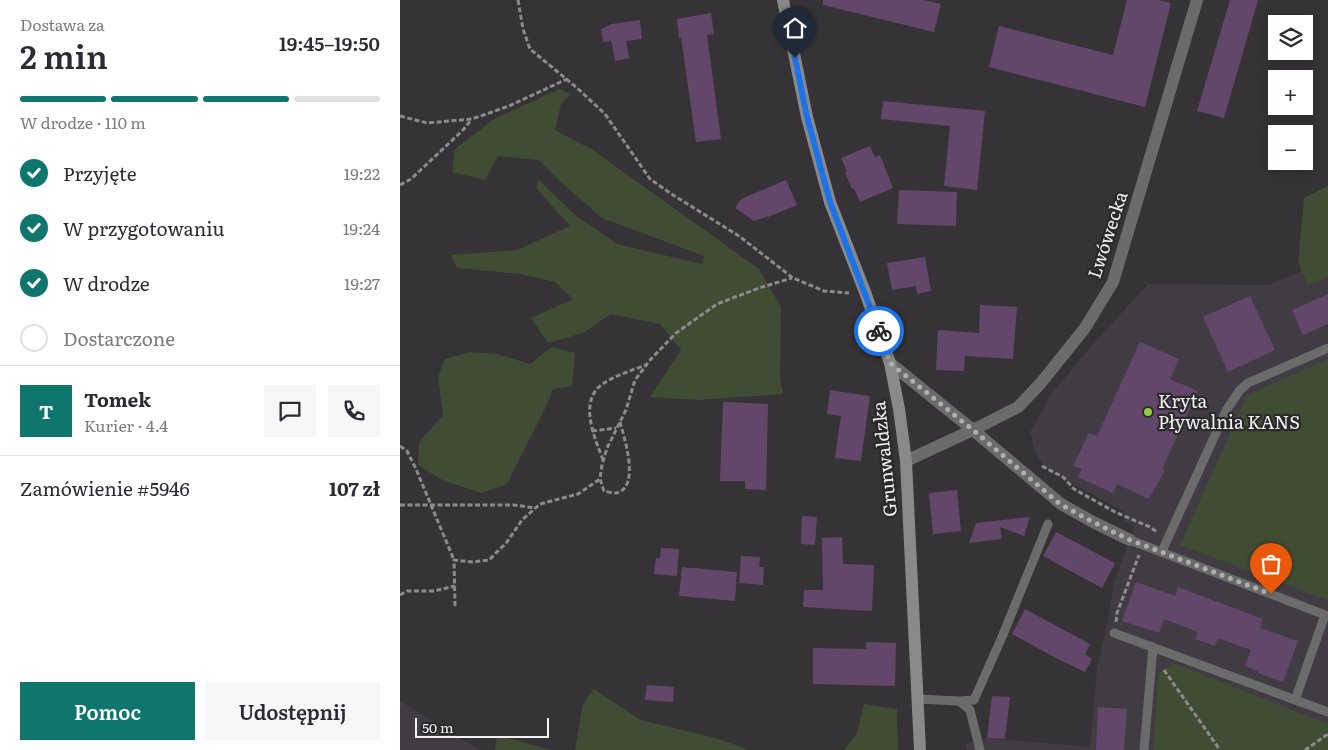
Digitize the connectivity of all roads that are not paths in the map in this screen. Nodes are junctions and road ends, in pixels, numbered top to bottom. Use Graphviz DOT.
graph roads {
  1 [pos="783,0"];
  2 [pos="1197,0"];
  3 [pos="1328,348"];
  4 [pos="890,363"];
  5 [pos="973,430"];
  6 [pos="906,461"];
  7 [pos="1048,524"];
  8 [pos="1130,540"];
  9 [pos="1162,551"];
  10 [pos="1327,615"];
  11 [pos="1114,633"];
  12 [pos="1153,647"];
  13 [pos="918,699"];
  14 [pos="1295,700"];
  15 [pos="959,701"];
  16 [pos="1328,712"];
  17 [pos="920,750"];
  18 [pos="980,750"];
  19 [pos="1144,750"];
  1 -- 4 [label="street, Grunwaldzka"];
  2 -- 5 [label="street, Lwówecka"];
  3 -- 9 [label="lane"];
  4 -- 5 [label="street"];
  4 -- 6 [label="street, Grunwaldzka"];
  5 -- 6 [label="street, Lwówecka"];
  5 -- 8 [label="street"];
  6 -- 13 [label="street, Grunwaldzka"];
  7 -- 15 [label="lane"];
  8 -- 9 [label="lane"];
  9 -- 10 [label="lane"];
  10 -- 14 [label="lane"];
  11 -- 12 [label="lane"];
  12 -- 14 [label="lane"];
  12 -- 19 [label="lane"];
  13 -- 15 [label="lane"];
  13 -- 17 [label="street, Grunwaldzka"];
  14 -- 16 [label="lane"];
  15 -- 18 [label="lane"];
}
